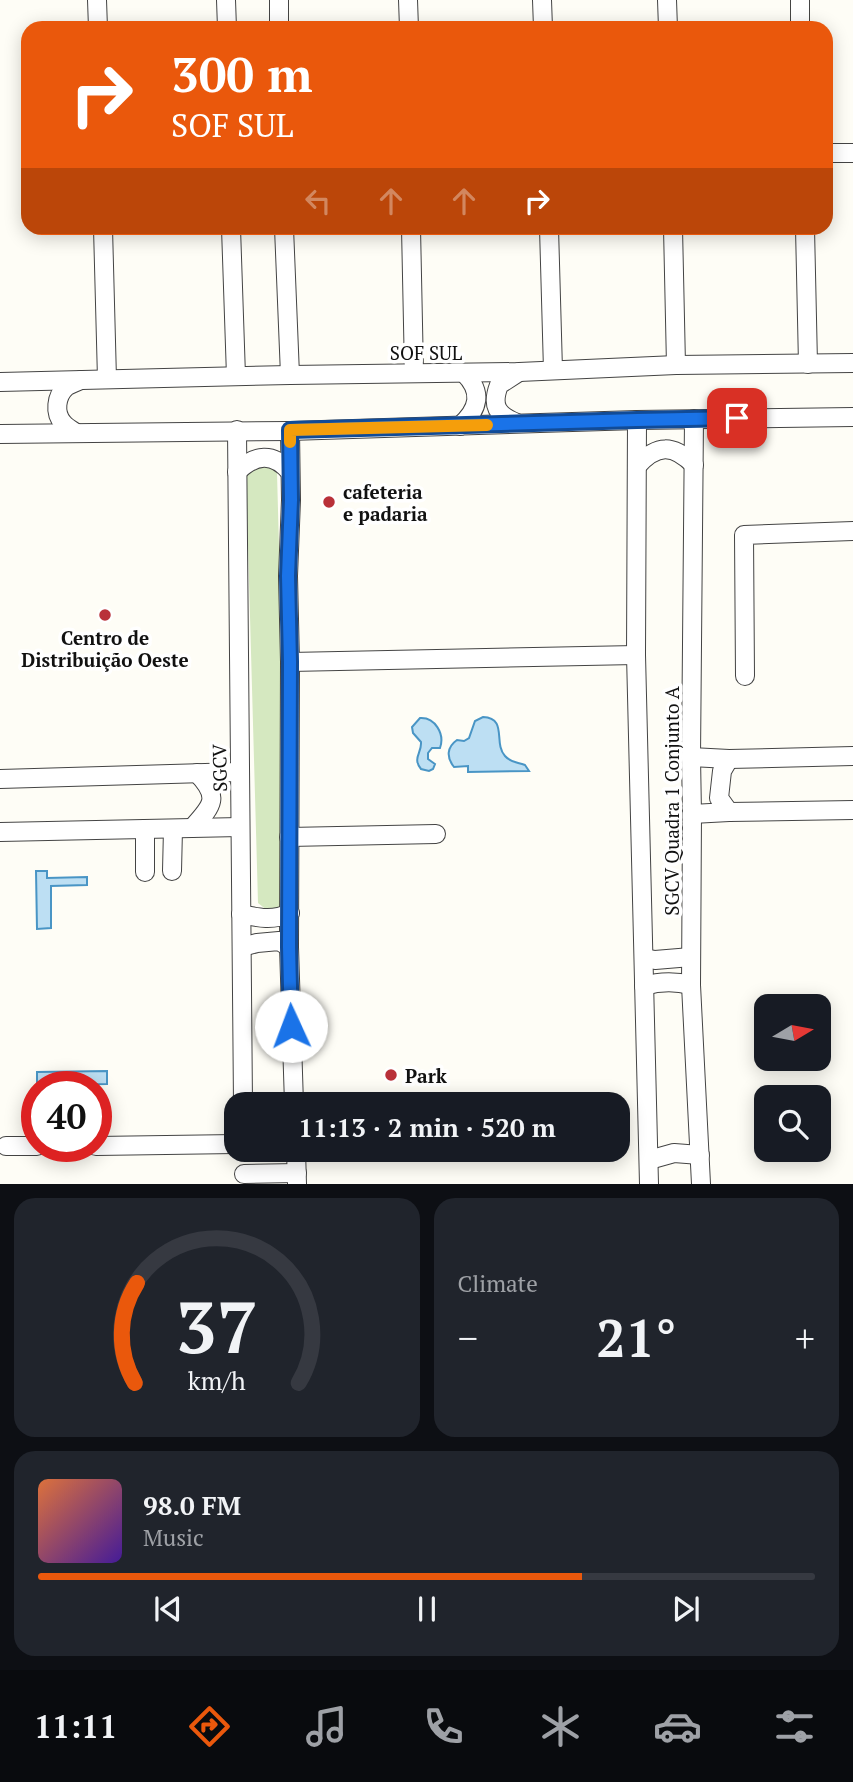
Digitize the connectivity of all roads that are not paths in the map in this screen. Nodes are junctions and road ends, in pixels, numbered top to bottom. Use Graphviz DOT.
graph roads {
  1 [pos="97,0"];
  2 [pos="226,0"];
  3 [pos="279,0"];
  4 [pos="408,0"];
  5 [pos="542,0"];
  6 [pos="667,0"];
  7 [pos="800,0"];
  8 [pos="98,21"];
  9 [pos="227,21"];
  10 [pos="279,21"];
  11 [pos="409,21"];
  12 [pos="543,21"];
  13 [pos="668,21"];
  14 [pos="800,21"];
  15 [pos="833,153"];
  16 [pos="853,153"];
  17 [pos="103,235"];
  18 [pos="231,235"];
  19 [pos="284,235"];
  20 [pos="411,235"];
  21 [pos="549,235"];
  22 [pos="673,235"];
  23 [pos="805,235"];
  24 [pos="808,364"];
  25 [pos="851,364"];
  26 [pos="676,365"];
  27 [pos="553,370"];
  28 [pos="414,372"];
  29 [pos="519,372"];
  30 [pos="464,373"];
  31 [pos="290,374"];
  32 [pos="236,376"];
  33 [pos="107,379"];
  34 [pos="81,380"];
  35 [pos="0,382"];
  36 [pos="849,414"];
  37 [pos="694,419"];
  38 [pos="637,420"];
  39 [pos="517,424"];
  40 [pos="460,426"];
  41 [pos="237,430"];
  42 [pos="290,430"];
  43 [pos="76,433"];
  44 [pos="0,434"];
  45 [pos="694,465"];
  46 [pos="637,466"];
  47 [pos="237,472"];
  48 [pos="290,472"];
  49 [pos="853,531"];
  50 [pos="636,655"];
  51 [pos="290,662"];
  52 [pos="745,676"];
  53 [pos="691,757"];
  54 [pos="853,757"];
  55 [pos="729,759"];
  56 [pos="239,772"];
  57 [pos="197,773"];
  58 [pos="0,779"];
  59 [pos="853,810"];
  60 [pos="729,812"];
  61 [pos="692,814"];
  62 [pos="240,827"];
  63 [pos="173,828"];
  64 [pos="192,828"];
  65 [pos="145,829"];
  66 [pos="0,832"];
  67 [pos="436,834"];
  68 [pos="289,837"];
  69 [pos="172,871"];
  70 [pos="145,873"];
  71 [pos="241,914"];
  72 [pos="290,914"];
  73 [pos="242,947"];
  74 [pos="289,947"];
  75 [pos="691,957"];
  76 [pos="644,958"];
  77 [pos="691,985"];
  78 [pos="644,986"];
  79 [pos="243,1092"];
  80 [pos="294,1092"];
  81 [pos="224,1144"];
  82 [pos="6,1146"];
  83 [pos="21,1146"];
  84 [pos="112,1146"];
  85 [pos="700,1155"];
  86 [pos="649,1160"];
  87 [pos="297,1178"];
  88 [pos="244,1179"];
  89 [pos="649,1184"];
  90 [pos="701,1184"];
  1 -- 8 [label="street"];
  2 -- 9 [label="street"];
  3 -- 10 [label="street"];
  4 -- 11 [label="street"];
  5 -- 12 [label="street"];
  6 -- 13 [label="street"];
  7 -- 14 [label="street"];
  15 -- 16 [label="street"];
  17 -- 33 [label="street"];
  18 -- 32 [label="street"];
  19 -- 31 [label="street"];
  20 -- 28 [label="street"];
  21 -- 27 [label="street"];
  22 -- 26 [label="street"];
  23 -- 24 [label="street"];
  24 -- 25 [label="street, SOF SUL"];
  24 -- 26 [label="street, SOF SUL"];
  26 -- 27 [label="street, SOF SUL"];
  27 -- 29 [label="street, SOF SUL"];
  28 -- 30 [label="street, SOF SUL"];
  28 -- 31 [label="street, SOF SUL"];
  29 -- 30 [label="street, SOF SUL"];
  29 -- 39 [label="street"];
  30 -- 40 [label="street"];
  31 -- 32 [label="street, SOF SUL"];
  32 -- 33 [label="street, SOF SUL"];
  33 -- 34 [label="street, SOF SUL"];
  34 -- 35 [label="street, SOF SUL"];
  34 -- 43 [label="street"];
  36 -- 37 [label="street"];
  37 -- 38 [label="street"];
  37 -- 45 [label="street, SGCV Quadra 1 Conjunto A"];
  38 -- 39 [label="street"];
  38 -- 46 [label="street, SGCV Quadra 1 Conjunto A"];
  39 -- 40 [label="street"];
  40 -- 42 [label="street"];
  41 -- 42 [label="street"];
  41 -- 43 [label="street"];
  41 -- 47 [label="street, SGCV"];
  42 -- 48 [label="street"];
  43 -- 44 [label="street"];
  45 -- 46 [label="street"];
  45 -- 53 [label="street, SGCV Quadra 1 Conjunto A"];
  46 -- 50 [label="street, SGCV Quadra 1 Conjunto A"];
  47 -- 48 [label="street"];
  47 -- 56 [label="street, SGCV"];
  48 -- 51 [label="street"];
  49 -- 52 [label="street"];
  50 -- 51 [label="street"];
  50 -- 76 [label="street, SGCV Quadra 1 Conjunto A"];
  51 -- 68 [label="street"];
  53 -- 55 [label="street"];
  53 -- 61 [label="street, SGCV Quadra 1 Conjunto A"];
  54 -- 55 [label="street"];
  55 -- 60 [label="street"];
  56 -- 57 [label="street"];
  56 -- 62 [label="street, SGCV"];
  57 -- 58 [label="street"];
  57 -- 64 [label="street"];
  59 -- 60 [label="street"];
  60 -- 61 [label="street"];
  61 -- 75 [label="street, SGCV Quadra 1 Conjunto A"];
  62 -- 64 [label="street"];
  62 -- 71 [label="street, SGCV"];
  63 -- 64 [label="street"];
  63 -- 65 [label="street"];
  63 -- 69 [label="street"];
  65 -- 66 [label="street"];
  65 -- 70 [label="street"];
  67 -- 68 [label="street"];
  68 -- 72 [label="street"];
  71 -- 72 [label="street"];
  71 -- 73 [label="street, SGCV"];
  72 -- 74 [label="street"];
  73 -- 74 [label="street"];
  73 -- 79 [label="street, SGCV"];
  74 -- 80 [label="street"];
  75 -- 76 [label="street"];
  75 -- 77 [label="street, SGCV Quadra 1 Conjunto A"];
  76 -- 78 [label="street, SGCV Quadra 1 Conjunto A"];
  77 -- 78 [label="street"];
  77 -- 85 [label="street, SGCV Quadra 1 Conjunto A"];
  78 -- 86 [label="street, SGCV Quadra 1 Conjunto A"];
  81 -- 84 [label="street"];
  82 -- 83 [label="street"];
  85 -- 86 [label="street"];
  85 -- 90 [label="street, SGCV Quadra 1 Conjunto A"];
  86 -- 89 [label="street, SGCV Quadra 1 Conjunto A"];
  87 -- 88 [label="street"];
}
